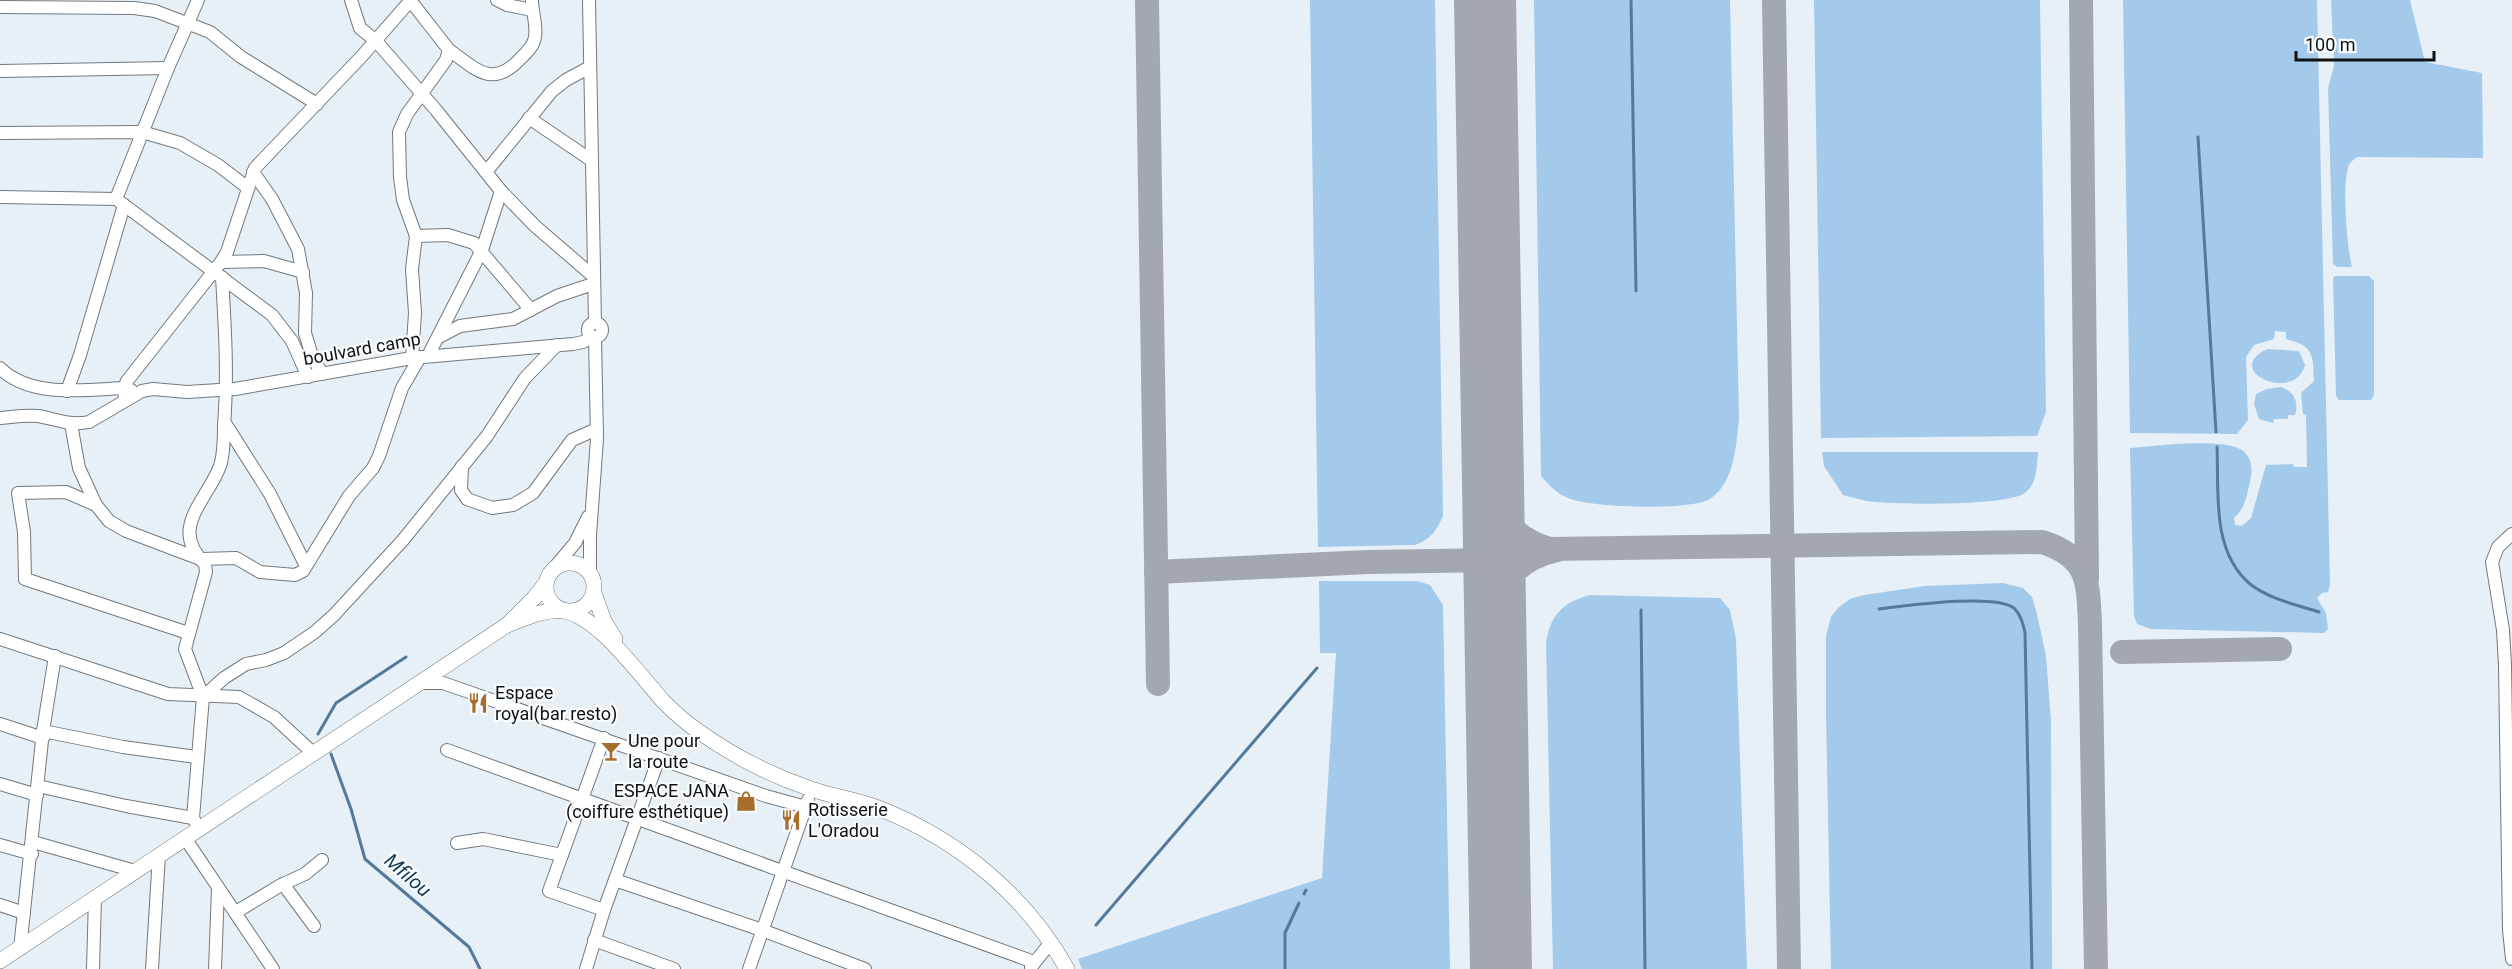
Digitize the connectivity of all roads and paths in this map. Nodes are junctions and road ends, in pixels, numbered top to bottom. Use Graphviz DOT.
graph roads {
  1 [pos="198,0"];
  2 [pos="351,0"];
  3 [pos="410,0"];
  4 [pos="497,0"];
  5 [pos="589,0"];
  6 [pos="532,5"];
  7 [pos="0,7"];
  8 [pos="188,22"];
  9 [pos="376,41"];
  10 [pos="449,50"];
  11 [pos="590,67"];
  12 [pos="168,68"];
  13 [pos="0,71"];
  14 [pos="422,93"];
  15 [pos="316,104"];
  16 [pos="529,118"];
  17 [pos="142,132"];
  18 [pos="0,133"];
  19 [pos="591,160"];
  20 [pos="253,172"];
  21 [pos="486,172"];
  22 [pos="248,188"];
  23 [pos="501,190"];
  24 [pos="0,197"];
  25 [pos="120,202"];
  26 [pos="416,236"];
  27 [pos="482,250"];
  28 [pos="219,270"];
  29 [pos="303,272"];
  30 [pos="593,280"];
  31 [pos="531,310"];
  32 [pos="438,337"];
  33 [pos="593,337"];
  34 [pos="557,345"];
  35 [pos="420,357"];
  36 [pos="0,368"];
  37 [pos="322,374"];
  38 [pos="308,376"];
  39 [pos="227,390"];
  40 [pos="67,391"];
  41 [pos="125,394"];
  42 [pos="0,418"];
  43 [pos="225,423"];
  44 [pos="70,424"];
  45 [pos="597,429"];
  46 [pos="462,466"];
  47 [pos="593,504"];
  48 [pos="96,505"];
  49 [pos="2512,534"];
  50 [pos="200,559"];
  51 [pos="305,564"];
  52 [pos="554,568"];
  53 [pos="590,572"];
  54 [pos="546,583"];
  55 [pos="594,593"];
  56 [pos="564,610"];
  57 [pos="507,625"];
  58 [pos="188,633"];
  59 [pos="0,639"];
  60 [pos="55,656"];
  61 [pos="625,657"];
  62 [pos="422,683"];
  63 [pos="202,697"];
  64 [pos="0,724"];
  65 [pos="43,734"];
  66 [pos="604,738"];
  67 [pos="447,750"];
  68 [pos="313,753"];
  69 [pos="196,757"];
  70 [pos="659,758"];
  71 [pos="0,784"];
  72 [pos="38,790"];
  73 [pos="812,790"];
  74 [pos="582,800"];
  75 [pos="806,807"];
  76 [pos="636,819"];
  77 [pos="196,823"];
  78 [pos="185,838"];
  79 [pos="457,843"];
  80 [pos="0,845"];
  81 [pos="32,848"];
  82 [pos="159,855"];
  83 [pos="562,855"];
  84 [pos="322,860"];
  85 [pos="135,871"];
  86 [pos="783,873"];
  87 [pos="615,880"];
  88 [pos="283,884"];
  89 [pos="218,889"];
  90 [pos="95,898"];
  91 [pos="0,904"];
  92 [pos="604,910"];
  93 [pos="236,912"];
  94 [pos="24,913"];
  95 [pos="314,926"];
  96 [pos="762,930"];
  97 [pos="594,940"];
  98 [pos="1051,942"];
  99 [pos="20,949"];
  100 [pos="2512,959"];
  101 [pos="1,960"];
  102 [pos="1032,966"];
  103 [pos="93,969"];
  104 [pos="152,969"];
  105 [pos="215,969"];
  106 [pos="273,969"];
  107 [pos="586,969"];
  108 [pos="674,969"];
  109 [pos="749,969"];
  110 [pos="866,969"];
  111 [pos="1067,969"];
  1 -- 8 [label="street"];
  2 -- 9 [label="street"];
  3 -- 9 [label="street"];
  3 -- 10 [label="street"];
  4 -- 6 [label="street"];
  5 -- 11 [label="street"];
  6 -- 10 [label="street"];
  7 -- 8 [label="street"];
  8 -- 12 [label="street"];
  8 -- 15 [label="street"];
  9 -- 14 [label="street"];
  9 -- 15 [label="street"];
  10 -- 14 [label="street"];
  11 -- 16 [label="street"];
  11 -- 19 [label="street"];
  12 -- 13 [label="street"];
  12 -- 17 [label="street"];
  14 -- 21 [label="street"];
  14 -- 26 [label="street"];
  15 -- 20 [label="street"];
  16 -- 19 [label="street"];
  16 -- 21 [label="street"];
  17 -- 18 [label="street"];
  17 -- 22 [label="street"];
  17 -- 25 [label="street"];
  19 -- 30 [label="street"];
  20 -- 22 [label="street"];
  20 -- 29 [label="street"];
  21 -- 23 [label="street"];
  22 -- 28 [label="street"];
  23 -- 27 [label="street"];
  23 -- 30 [label="street"];
  24 -- 25 [label="street"];
  25 -- 28 [label="street"];
  25 -- 40 [label="street"];
  26 -- 27 [label="street"];
  26 -- 35 [label="street"];
  27 -- 31 [label="street"];
  27 -- 32 [label="street"];
  28 -- 29 [label="street"];
  28 -- 38 [label="street"];
  28 -- 39 [label="street"];
  28 -- 41 [label="street"];
  29 -- 37 [label="street"];
  30 -- 31 [label="street"];
  30 -- 33 [label="street"];
  31 -- 32 [label="street"];
  32 -- 35 [label="street"];
  33 -- 34 [label="street, boulvard camp"];
  33 -- 45 [label="street"];
  34 -- 35 [label="street, boulvard camp"];
  34 -- 46 [label="street"];
  35 -- 37 [label="street, boulvard camp"];
  35 -- 51 [label="street"];
  36 -- 40 [label="street"];
  37 -- 38 [label="street, boulvard camp"];
  38 -- 39 [label="street, boulvard camp"];
  39 -- 41 [label="street, boulvard camp"];
  39 -- 43 [label="street"];
  40 -- 41 [label="street"];
  41 -- 44 [label="street"];
  42 -- 44 [label="street"];
  43 -- 50 [label="street"];
  43 -- 51 [label="street"];
  44 -- 48 [label="street"];
  45 -- 46 [label="street"];
  45 -- 47 [label="street"];
  46 -- 63 [label="street"];
  47 -- 52 [label="street"];
  47 -- 53 [label="street"];
  48 -- 50 [label="street"];
  48 -- 58 [label="street"];
  49 -- 100 [label="street"];
  50 -- 51 [label="street"];
  50 -- 58 [label="street"];
  52 -- 53 [label="main road"];
  52 -- 54 [label="main road"];
  53 -- 55 [label="main road"];
  54 -- 56 [label="main road"];
  54 -- 57 [label="main road"];
  55 -- 56 [label="main road"];
  55 -- 61 [label="main road"];
  56 -- 57 [label="main road"];
  56 -- 61 [label="main road"];
  57 -- 62 [label="main road"];
  58 -- 63 [label="street"];
  59 -- 60 [label="street"];
  60 -- 63 [label="street"];
  60 -- 65 [label="street"];
  61 -- 73 [label="main road"];
  62 -- 66 [label="street"];
  62 -- 68 [label="main road"];
  63 -- 68 [label="street"];
  63 -- 69 [label="street"];
  64 -- 65 [label="street"];
  65 -- 69 [label="street"];
  65 -- 72 [label="street"];
  66 -- 70 [label="street"];
  66 -- 74 [label="street"];
  67 -- 74 [label="street"];
  68 -- 77 [label="main road"];
  69 -- 77 [label="street"];
  70 -- 75 [label="street"];
  70 -- 76 [label="street"];
  71 -- 72 [label="street"];
  72 -- 77 [label="street"];
  72 -- 81 [label="street"];
  73 -- 75 [label="street"];
  73 -- 98 [label="main road"];
  74 -- 76 [label="street"];
  74 -- 83 [label="street"];
  75 -- 86 [label="street"];
  76 -- 86 [label="street"];
  76 -- 87 [label="street"];
  77 -- 78 [label="main road"];
  78 -- 82 [label="main road"];
  78 -- 89 [label="street"];
  79 -- 83 [label="street"];
  80 -- 81 [label="street"];
  81 -- 85 [label="street"];
  81 -- 94 [label="street"];
  82 -- 85 [label="main road"];
  82 -- 104 [label="street"];
  83 -- 92 [label="street"];
  84 -- 88 [label="street"];
  85 -- 90 [label="main road"];
  86 -- 96 [label="street"];
  86 -- 102 [label="street"];
  87 -- 92 [label="street"];
  87 -- 96 [label="street"];
  88 -- 93 [label="street"];
  88 -- 95 [label="street"];
  89 -- 93 [label="street"];
  89 -- 105 [label="street"];
  90 -- 99 [label="main road"];
  90 -- 103 [label="street"];
  91 -- 94 [label="street"];
  92 -- 97 [label="street"];
  93 -- 106 [label="street"];
  94 -- 99 [label="street"];
  96 -- 109 [label="street"];
  96 -- 110 [label="street"];
  97 -- 107 [label="street"];
  97 -- 108 [label="street"];
  98 -- 102 [label="street"];
  98 -- 111 [label="main road"];
  99 -- 101 [label="main road"];
}
